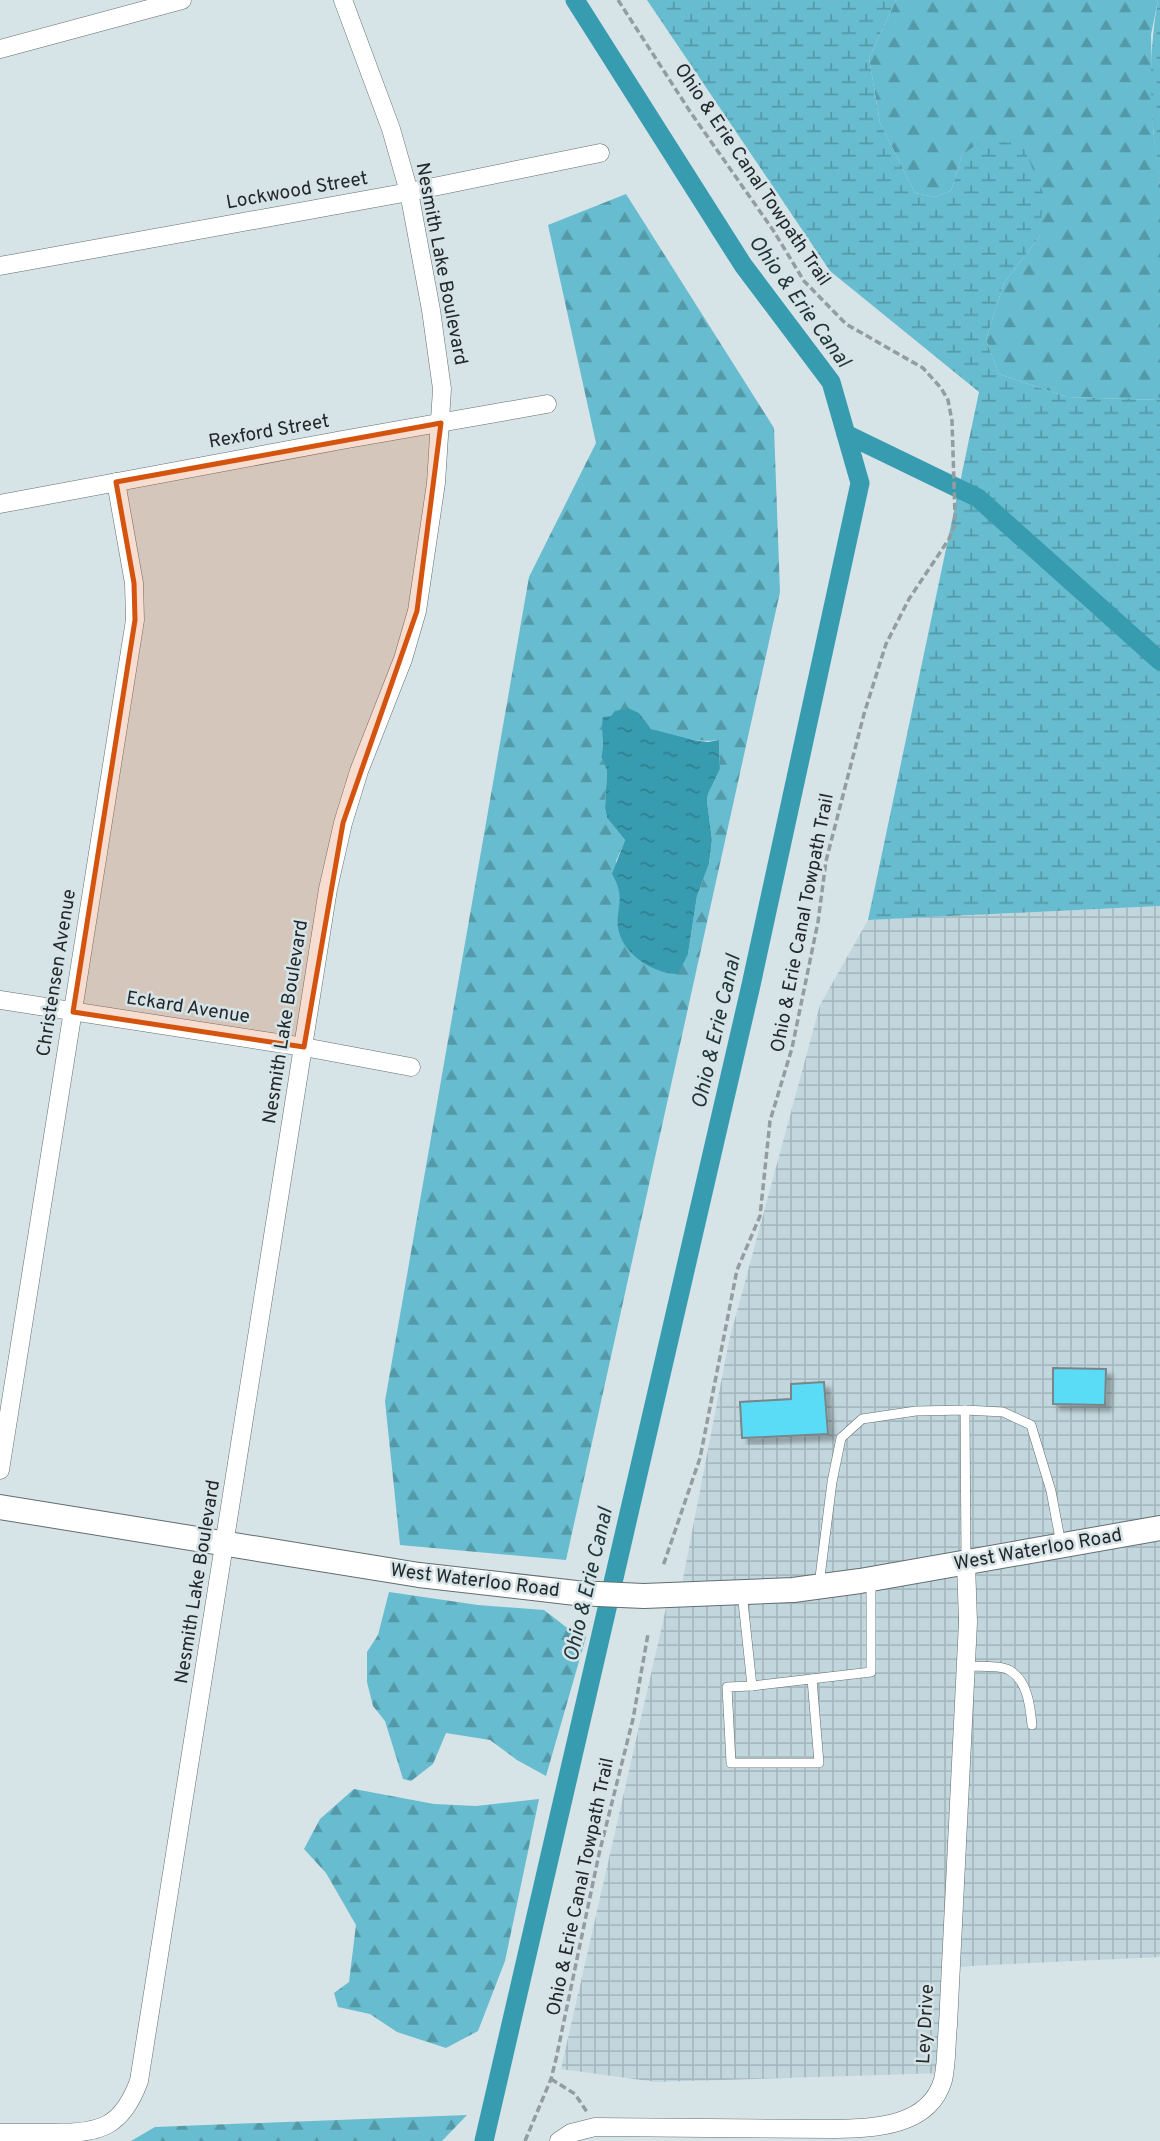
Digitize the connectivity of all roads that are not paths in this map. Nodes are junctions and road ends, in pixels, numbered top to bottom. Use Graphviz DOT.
graph roads {
  1 [pos="182,0"];
  2 [pos="343,0"];
  3 [pos="0,49"];
  4 [pos="600,153"];
  5 [pos="410,192"];
  6 [pos="0,266"];
  7 [pos="547,404"];
  8 [pos="441,423"];
  9 [pos="117,482"];
  10 [pos="0,504"];
  11 [pos="0,1000"];
  12 [pos="73,1012"];
  13 [pos="304,1047"];
  14 [pos="411,1067"];
  15 [pos="965,1410"];
  16 [pos="0,1470"];
  17 [pos="0,1507"];
  18 [pos="1160,1528"];
  19 [pos="225,1544"];
  20 [pos="1061,1546"];
  21 [pos="966,1563"];
  22 [pos="871,1580"];
  23 [pos="819,1587"];
  24 [pos="742,1592"];
  25 [pos="965,1666"];
  26 [pos="812,1679"];
  27 [pos="752,1686"];
  28 [pos="1032,1725"];
  29 [pos="0,2133"];
  30 [pos="559,2141"];
  1 -- 3 [label="street"];
  2 -- 5 [label="street, Nesmith Lake Boulevard"];
  4 -- 5 [label="street, Lockwood Street"];
  5 -- 6 [label="street, Lockwood Street"];
  5 -- 8 [label="street, Nesmith Lake Boulevard"];
  7 -- 8 [label="street, Rexford Street"];
  8 -- 9 [label="street, Rexford Street"];
  8 -- 13 [label="street, Nesmith Lake Boulevard"];
  9 -- 10 [label="street, Rexford Street"];
  9 -- 12 [label="street, Christensen Avenue"];
  11 -- 12 [label="street, Eckard Avenue"];
  12 -- 13 [label="street, Eckard Avenue"];
  12 -- 16 [label="street, Christensen Avenue"];
  13 -- 14 [label="street, Eckard Avenue"];
  13 -- 19 [label="street, Nesmith Lake Boulevard"];
  15 -- 20 [label="lane"];
  15 -- 21 [label="lane"];
  15 -- 23 [label="lane"];
  17 -- 19 [label="main road, West Waterloo Road"];
  18 -- 20 [label="main road, West Waterloo Road"];
  19 -- 24 [label="main road, West Waterloo Road"];
  19 -- 29 [label="street, Nesmith Lake Boulevard"];
  20 -- 21 [label="main road, West Waterloo Road"];
  21 -- 22 [label="main road, West Waterloo Road"];
  21 -- 25 [label="street, Ley Drive"];
  22 -- 23 [label="main road, West Waterloo Road"];
  22 -- 26 [label="lane"];
  23 -- 24 [label="main road, West Waterloo Road"];
  24 -- 27 [label="lane"];
  25 -- 28 [label="lane"];
  25 -- 30 [label="street, Ley Drive"];
  26 -- 27 [label="lane"];
  26 -- 27 [label="lane"];
}
